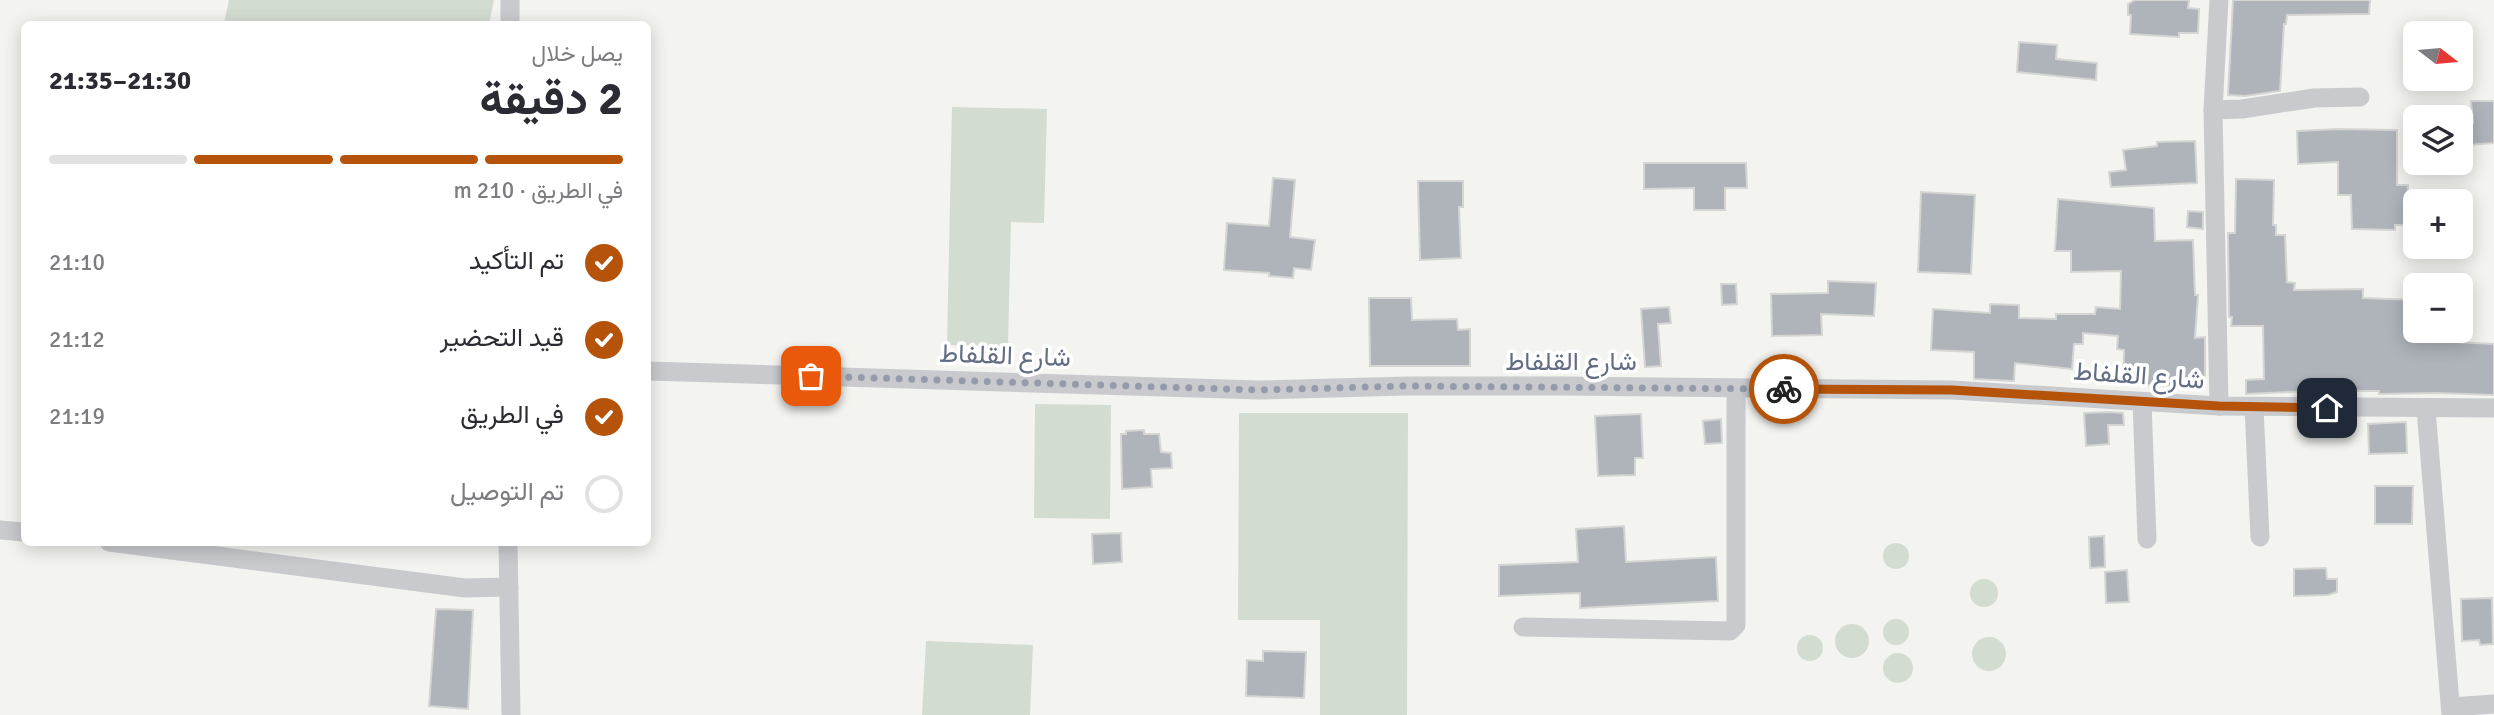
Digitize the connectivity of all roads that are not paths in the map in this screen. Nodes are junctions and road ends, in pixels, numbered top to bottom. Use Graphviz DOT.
graph roads {
  1 [pos="510,0"];
  2 [pos="2219,0"];
  3 [pos="510,21"];
  4 [pos="2360,97"];
  5 [pos="2213,110"];
  6 [pos="651,371"];
  7 [pos="1736,389"];
  8 [pos="2142,402"];
  9 [pos="2219,406"];
  10 [pos="2254,407"];
  11 [pos="2494,408"];
  12 [pos="2426,409"];
  13 [pos="0,532"];
  14 [pos="21,532"];
  15 [pos="2260,537"];
  16 [pos="2147,539"];
  17 [pos="140,546"];
  18 [pos="508,546"];
  19 [pos="509,587"];
  20 [pos="1523,627"];
  21 [pos="2494,704"];
  22 [pos="2451,711"];
  23 [pos="511,715"];
  1 -- 3 [label="street"];
  2 -- 5 [label="street"];
  4 -- 5 [label="street"];
  5 -- 9 [label="street"];
  6 -- 7 [label="street, شارع القلفاط"];
  7 -- 8 [label="street, شارع القلفاط"];
  7 -- 20 [label="street"];
  8 -- 9 [label="street, شارع القلفاط"];
  8 -- 16 [label="street"];
  9 -- 10 [label="street, شارع القلفاط"];
  10 -- 12 [label="street, شارع القلفاط"];
  10 -- 15 [label="street"];
  11 -- 12 [label="street, شارع القلفاط"];
  12 -- 22 [label="street"];
  13 -- 14 [label="street"];
  17 -- 19 [label="street"];
  18 -- 19 [label="street"];
  19 -- 23 [label="street"];
  21 -- 22 [label="street"];
}
